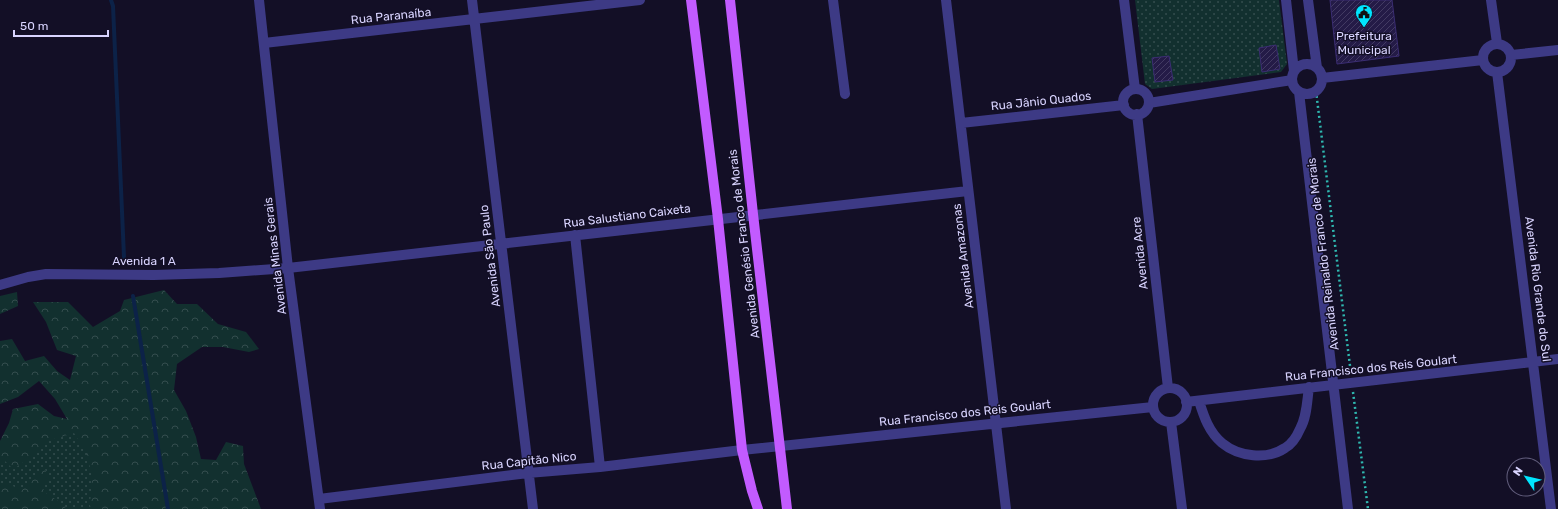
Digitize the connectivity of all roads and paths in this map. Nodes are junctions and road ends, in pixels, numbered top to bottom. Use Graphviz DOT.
graph roads {
  1 [pos="259,0"];
  2 [pos="472,0"];
  3 [pos="640,0"];
  4 [pos="691,0"];
  5 [pos="730,0"];
  6 [pos="833,0"];
  7 [pos="946,0"];
  8 [pos="1124,0"];
  9 [pos="1286,0"];
  10 [pos="1308,0"];
  11 [pos="1491,0"];
  12 [pos="474,19"];
  13 [pos="264,43"];
  14 [pos="1497,44"];
  15 [pos="1558,50"];
  16 [pos="1511,55"];
  17 [pos="1483,60"];
  18 [pos="1317,68"];
  19 [pos="1497,72"];
  20 [pos="1293,76"];
  21 [pos="1322,78"];
  22 [pos="1135,89"];
  23 [pos="1316,91"];
  24 [pos="1299,92"];
  25 [pos="844,94"];
  26 [pos="1149,103"];
  27 [pos="1124,105"];
  28 [pos="1137,114"];
  29 [pos="961,123"];
  30 [pos="968,191"];
  31 [pos="753,214"];
  32 [pos="718,219"];
  33 [pos="575,235"];
  34 [pos="502,244"];
  35 [pos="288,268"];
  36 [pos="0,285"];
  37 [pos="1558,359"];
  38 [pos="1534,362"];
  39 [pos="1352,383"];
  40 [pos="1333,385"];
  41 [pos="1309,387"];
  42 [pos="1168,388"];
  43 [pos="1199,401"];
  44 [pos="1186,402"];
  45 [pos="1153,407"];
  46 [pos="1171,422"];
  47 [pos="995,423"];
  48 [pos="780,446"];
  49 [pos="742,450"];
  50 [pos="600,466"];
  51 [pos="528,473"];
  52 [pos="752,491"];
  53 [pos="320,504"];
  54 [pos="533,509"];
  55 [pos="754,509"];
  56 [pos="758,509"];
  57 [pos="787,509"];
  58 [pos="1006,509"];
  59 [pos="1182,509"];
  60 [pos="1348,509"];
  61 [pos="1368,509"];
  62 [pos="1551,509"];
  1 -- 13 [label="street, Avenida Minas Gerais"];
  2 -- 12 [label="street, Avenida São Paulo"];
  3 -- 12 [label="street, Rua Paranaíba"];
  4 -- 32 [label="main road, Avenida Genésio Franco de Morais"];
  5 -- 31 [label="main road, Avenida Genésio Franco de Morais"];
  6 -- 25 [label="street"];
  7 -- 29 [label="street, Avenida Amazonas"];
  8 -- 22 [label="street"];
  9 -- 20 [label="street"];
  10 -- 18 [label="street"];
  11 -- 14 [label="street"];
  12 -- 13 [label="street, Rua Paranaíba"];
  12 -- 34 [label="street, Avenida São Paulo"];
  13 -- 35 [label="street, Avenida Minas Gerais"];
  14 -- 16 [label="street"];
  14 -- 17 [label="street"];
  15 -- 16 [label="street"];
  16 -- 19 [label="street"];
  17 -- 19 [label="street"];
  17 -- 21 [label="street"];
  18 -- 20 [label="street"];
  18 -- 21 [label="street"];
  19 -- 38 [label="street, Avenida Rio Grande do Sul"];
  20 -- 24 [label="street"];
  20 -- 26 [label="street"];
  21 -- 23 [label="street"];
  22 -- 26 [label="street"];
  22 -- 27 [label="street"];
  23 -- 24 [label="street"];
  23 -- 39 [label="path, Avenida Reinaldo Franco de Morais"];
  24 -- 40 [label="street, Avenida Reinaldo Franco de Morais"];
  26 -- 28 [label="street"];
  27 -- 28 [label="street"];
  27 -- 29 [label="street, Rua Jânio Quados"];
  28 -- 42 [label="street, Avenida Acre"];
  29 -- 30 [label="street, Avenida Amazonas"];
  30 -- 31 [label="street, Rua Salustiano Caixeta"];
  30 -- 47 [label="street, Avenida Amazonas"];
  31 -- 32 [label="street, Rua Salustiano Caixeta"];
  31 -- 48 [label="main road, Avenida Genésio Franco de Morais"];
  32 -- 33 [label="street, Rua Salustiano Caixeta"];
  32 -- 49 [label="main road, Avenida Genésio Franco de Morais"];
  33 -- 34 [label="street, Rua Salustiano Caixeta"];
  33 -- 50 [label="street"];
  34 -- 35 [label="street, Rua Salustiano Caixeta"];
  34 -- 51 [label="street, Avenida São Paulo"];
  35 -- 36 [label="street, Avenida 1 A"];
  35 -- 53 [label="street, Avenida Minas Gerais"];
  37 -- 38 [label="street, Rua Francisco dos Reis Goulart"];
  38 -- 39 [label="street, Rua Francisco dos Reis Goulart"];
  38 -- 62 [label="street, Avenida Rio Grande do Sul"];
  39 -- 40 [label="street, Rua Francisco dos Reis Goulart"];
  39 -- 61 [label="path, Avenida Reinaldo Franco de Morais"];
  40 -- 41 [label="street, Rua Francisco dos Reis Goulart"];
  40 -- 60 [label="street, Avenida Reinaldo Franco de Morais"];
  41 -- 43 [label="street, Rua Francisco dos Reis Goulart"];
  41 -- 43 [label="street"];
  42 -- 44 [label="street"];
  42 -- 45 [label="street"];
  43 -- 44 [label="street, Rua Francisco dos Reis Goulart"];
  44 -- 46 [label="street"];
  45 -- 46 [label="street"];
  45 -- 47 [label="street, Rua Francisco dos Reis Goulart"];
  46 -- 59 [label="street"];
  47 -- 48 [label="street, Rua Francisco dos Reis Goulart"];
  47 -- 58 [label="street, Avenida Amazonas"];
  48 -- 49 [label="street"];
  48 -- 57 [label="main road, Avenida Genésio Franco de Morais"];
  49 -- 50 [label="street, Rua Capitão Nico"];
  49 -- 52 [label="main road, Avenida Genésio Franco de Morais"];
  50 -- 51 [label="street, Rua Capitão Nico"];
  51 -- 53 [label="street, Rua Capitão Nico"];
  51 -- 54 [label="street, Avenida São Paulo"];
  52 -- 55 [label="street, Avenida Genésio Franco de Morais"];
  52 -- 56 [label="main road"];
}
